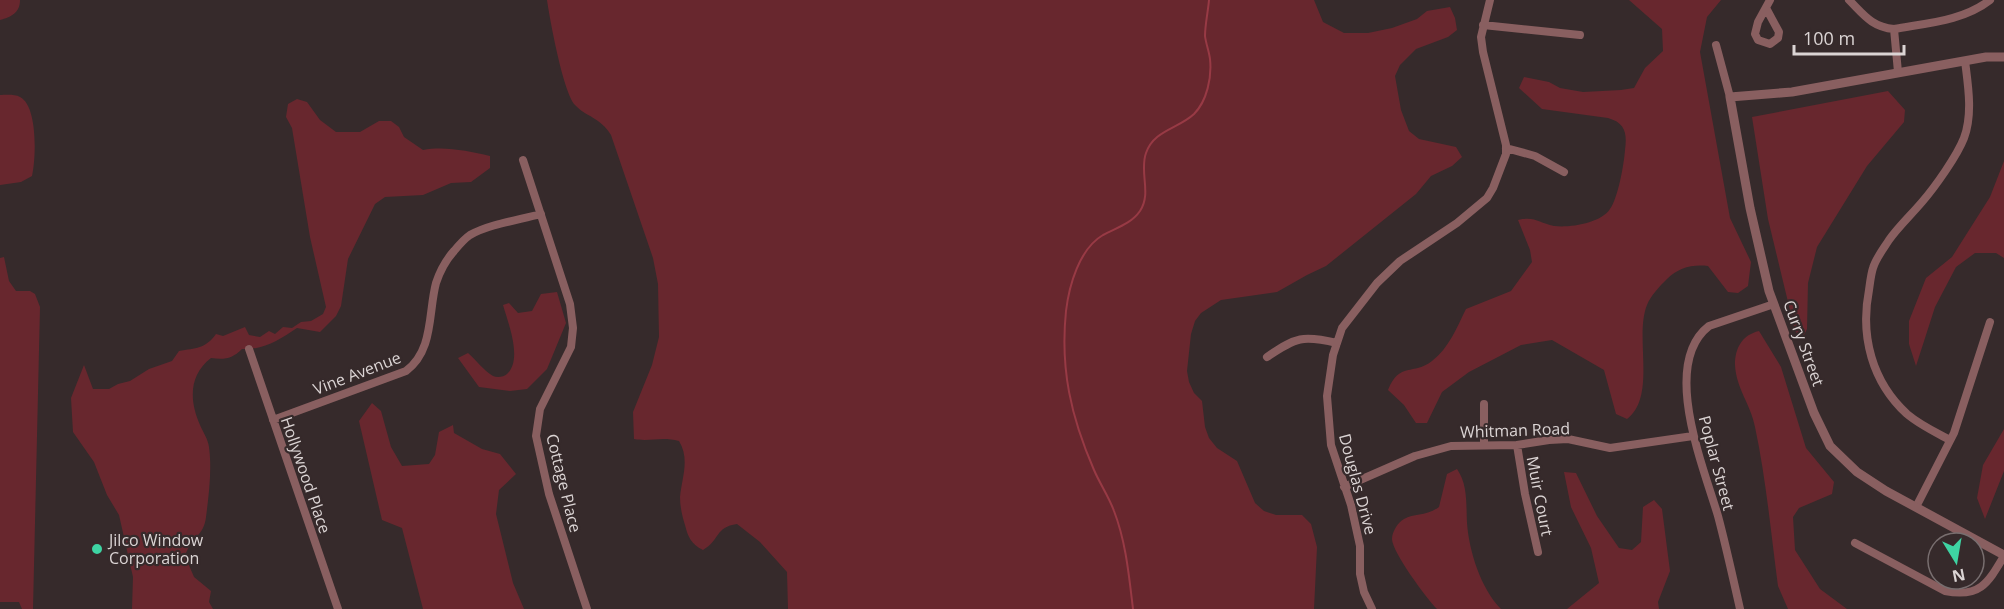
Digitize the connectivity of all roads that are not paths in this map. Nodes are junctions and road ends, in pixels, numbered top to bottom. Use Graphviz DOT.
graph roads {
  1 [pos="1490,0"];
  2 [pos="1849,0"];
  3 [pos="1990,0"];
  4 [pos="1483,25"];
  5 [pos="1894,29"];
  6 [pos="1580,35"];
  7 [pos="1716,45"];
  8 [pos="2004,57"];
  9 [pos="1965,61"];
  10 [pos="1898,72"];
  11 [pos="1730,98"];
  12 [pos="1506,148"];
  13 [pos="523,160"];
  14 [pos="1564,172"];
  15 [pos="541,214"];
  16 [pos="1774,304"];
  17 [pos="1990,322"];
  18 [pos="1337,344"];
  19 [pos="249,349"];
  20 [pos="1267,357"];
  21 [pos="1484,404"];
  22 [pos="273,420"];
  23 [pos="1693,436"];
  24 [pos="1950,440"];
  25 [pos="1484,444"];
  26 [pos="1517,445"];
  27 [pos="1344,487"];
  28 [pos="1916,507"];
  29 [pos="1855,543"];
  30 [pos="1538,552"];
  31 [pos="2004,556"];
  32 [pos="338,609"];
  33 [pos="587,609"];
  34 [pos="1372,609"];
  35 [pos="1740,609"];
  1 -- 4 [label="street"];
  2 -- 5 [label="street"];
  3 -- 5 [label="street"];
  4 -- 6 [label="street"];
  4 -- 12 [label="street"];
  5 -- 10 [label="street"];
  7 -- 11 [label="street, Curry Street"];
  8 -- 9 [label="street"];
  9 -- 10 [label="street"];
  9 -- 24 [label="street"];
  10 -- 11 [label="street"];
  11 -- 16 [label="street, Curry Street"];
  12 -- 14 [label="street"];
  12 -- 18 [label="street, Douglas Drive"];
  13 -- 15 [label="street, Cottage Place"];
  15 -- 22 [label="street, Vine Avenue"];
  15 -- 33 [label="street, Cottage Place"];
  16 -- 23 [label="street, Poplar Street"];
  16 -- 28 [label="street, Curry Street"];
  17 -- 24 [label="street"];
  18 -- 20 [label="street"];
  18 -- 27 [label="street, Douglas Drive"];
  19 -- 22 [label="street, Hollywood Place"];
  21 -- 25 [label="street"];
  22 -- 32 [label="street, Hollywood Place"];
  23 -- 26 [label="street, Whitman Road"];
  23 -- 35 [label="street, Poplar Street"];
  24 -- 28 [label="street"];
  25 -- 26 [label="street, Whitman Road"];
  25 -- 27 [label="street, Whitman Road"];
  26 -- 30 [label="street, Muir Court"];
  27 -- 34 [label="street, Douglas Drive"];
  28 -- 31 [label="street, Curry Street"];
  29 -- 31 [label="street"];
}
